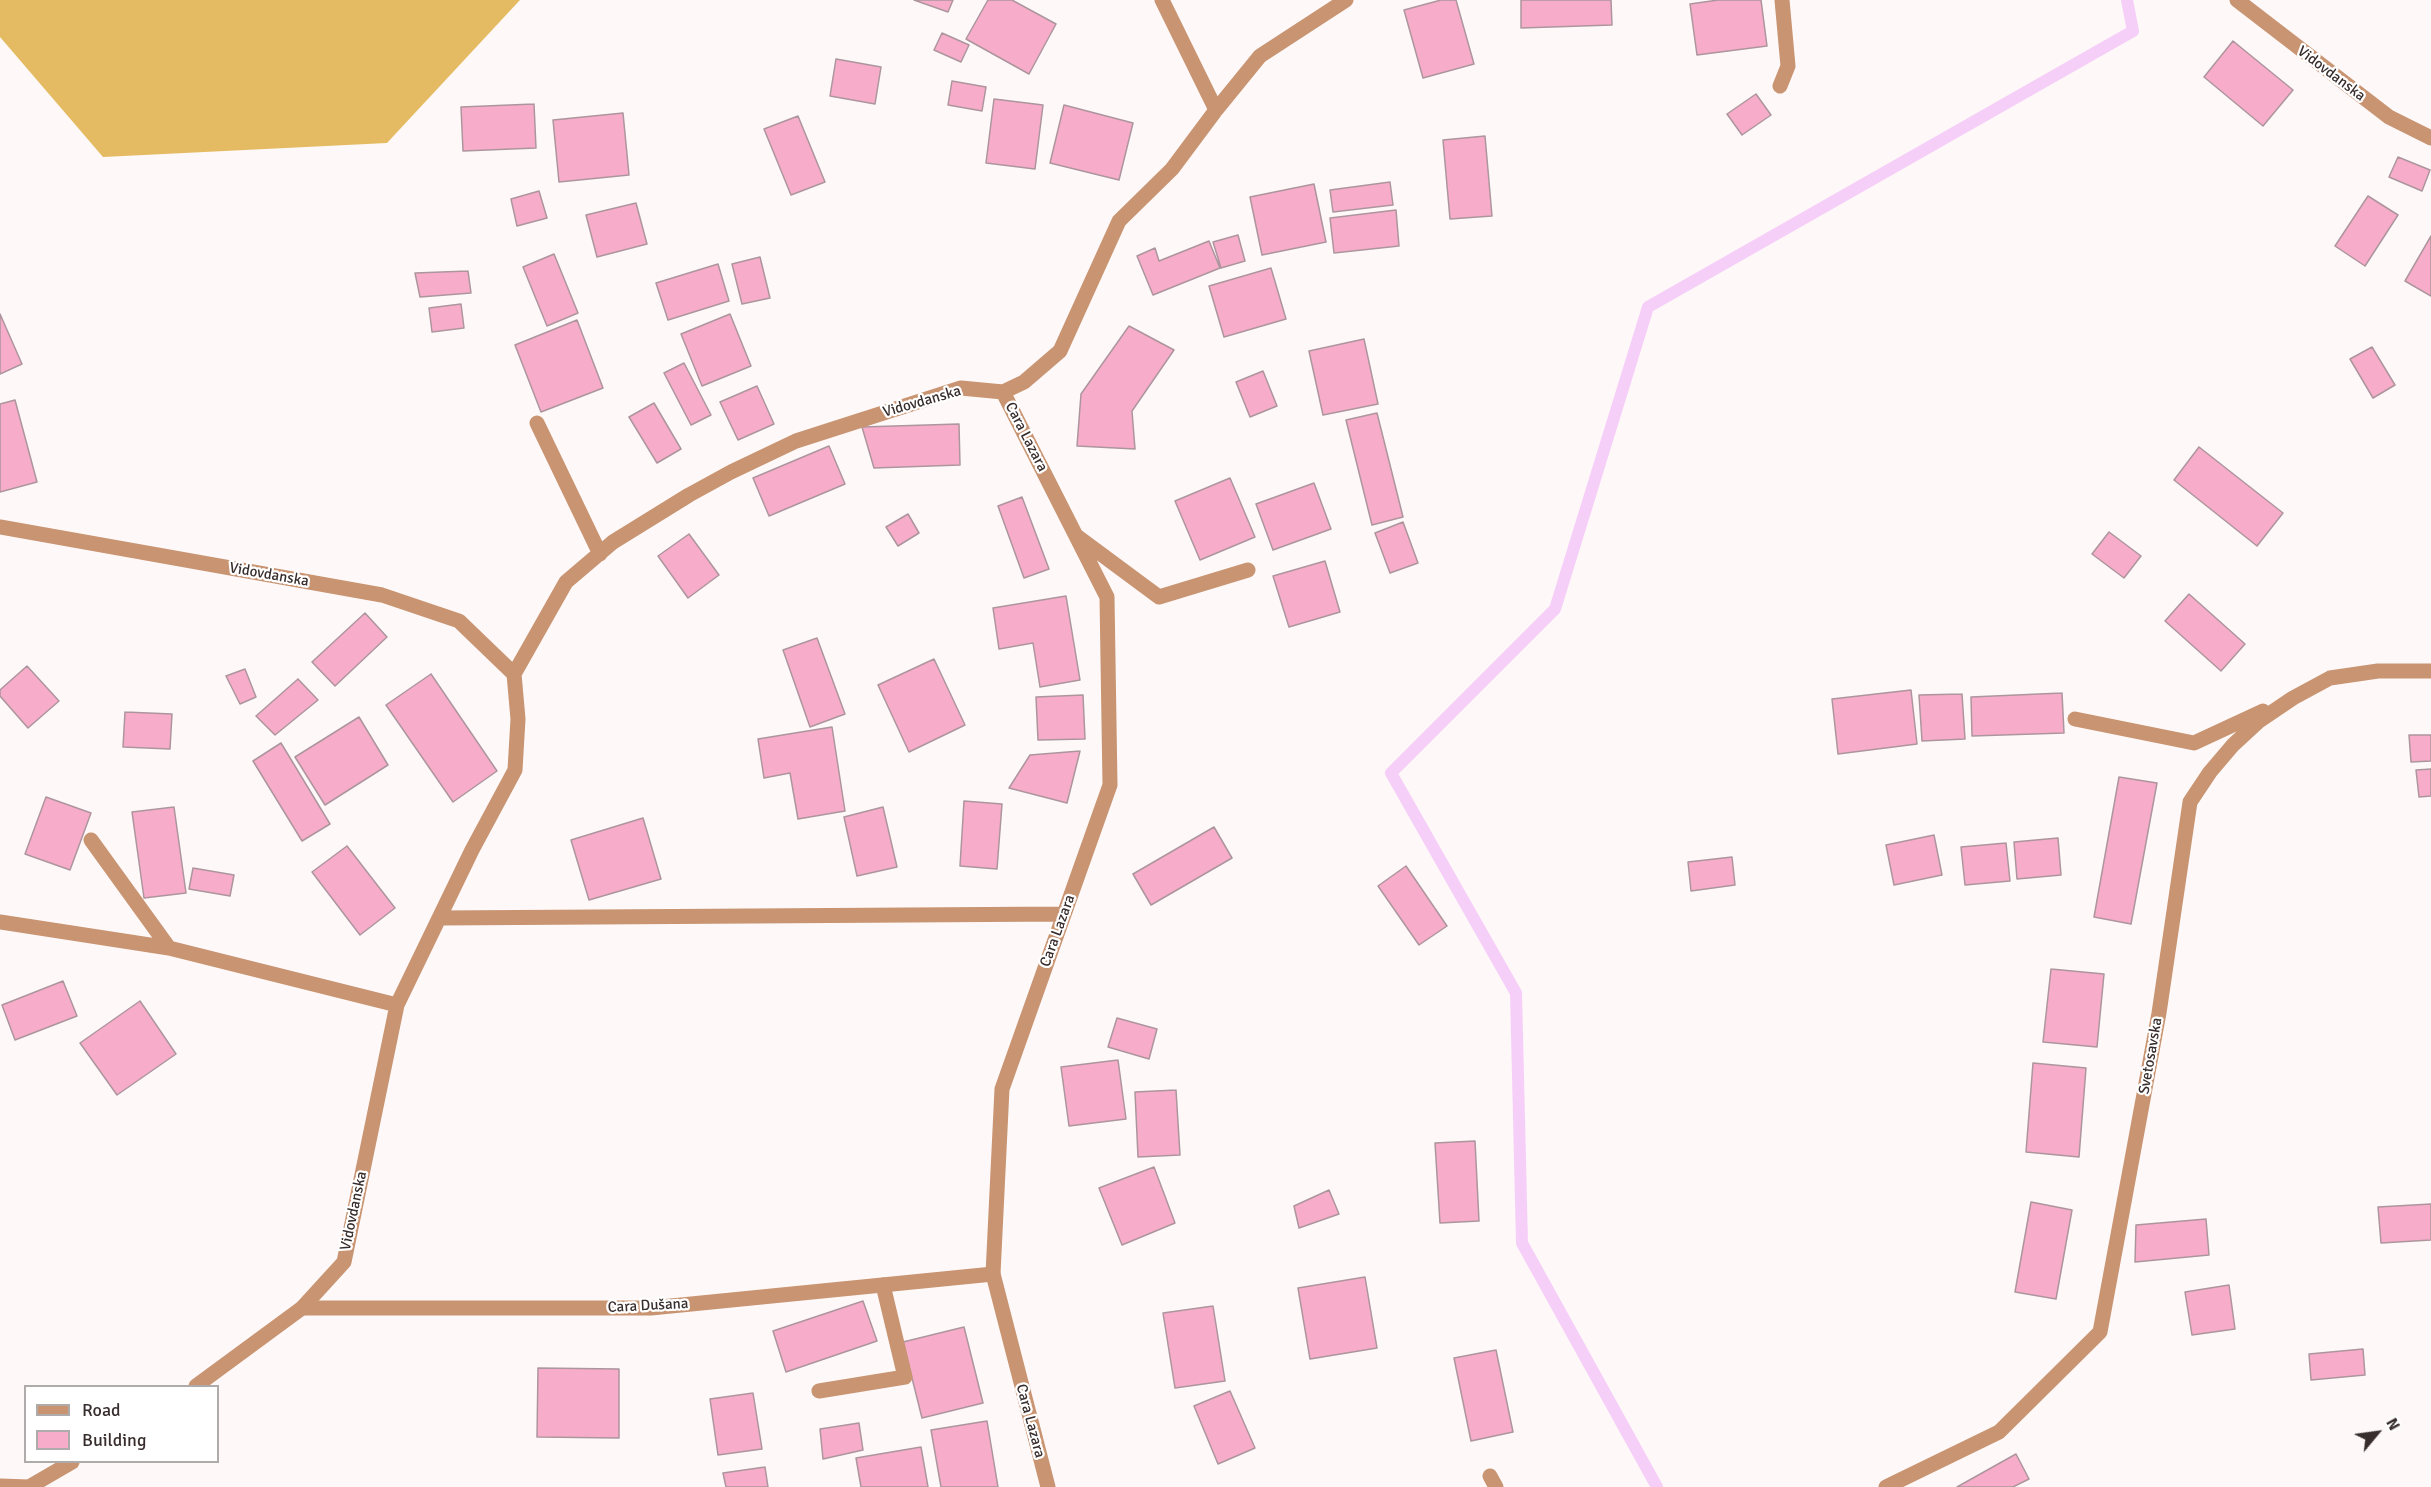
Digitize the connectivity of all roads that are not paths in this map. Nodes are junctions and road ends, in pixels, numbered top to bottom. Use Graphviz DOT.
graph roads {
  1 [pos="1162,0"];
  2 [pos="1347,0"];
  3 [pos="1782,0"];
  4 [pos="2237,0"];
  5 [pos="1780,86"];
  6 [pos="1216,110"];
  7 [pos="2431,138"];
  8 [pos="1004,392"];
  9 [pos="537,423"];
  10 [pos="0,527"];
  11 [pos="1075,535"];
  12 [pos="600,554"];
  13 [pos="1248,570"];
  14 [pos="2431,672"];
  15 [pos="514,674"];
  16 [pos="2293,698"];
  17 [pos="2075,719"];
  18 [pos="91,840"];
  19 [pos="1064,914"];
  20 [pos="439,918"];
  21 [pos="0,922"];
  22 [pos="169,948"];
  23 [pos="397,1005"];
  24 [pos="993,1274"];
  25 [pos="883,1285"];
  26 [pos="302,1308"];
  27 [pos="197,1385"];
  28 [pos="819,1391"];
  29 [pos="69,1463"];
  30 [pos="0,1486"];
  31 [pos="1048,1487"];
  32 [pos="1886,1487"];
  1 -- 6 [label="street"];
  2 -- 6 [label="street"];
  3 -- 5 [label="street"];
  4 -- 7 [label="street, Vidovdanska"];
  6 -- 8 [label="street"];
  8 -- 11 [label="street, Cara Lazara"];
  8 -- 12 [label="street, Vidovdanska"];
  9 -- 12 [label="street"];
  10 -- 15 [label="street, Vidovdanska"];
  11 -- 13 [label="street"];
  11 -- 19 [label="street, Cara Lazara"];
  12 -- 15 [label="street, Vidovdanska"];
  14 -- 16 [label="street, Svetosavska"];
  15 -- 20 [label="street, Vidovdanska"];
  16 -- 17 [label="street"];
  16 -- 32 [label="street, Svetosavska"];
  18 -- 22 [label="street"];
  19 -- 20 [label="street"];
  19 -- 24 [label="street, Cara Lazara"];
  20 -- 23 [label="street, Vidovdanska"];
  21 -- 22 [label="street"];
  22 -- 23 [label="street"];
  23 -- 26 [label="street, Vidovdanska"];
  24 -- 25 [label="street, Cara Dušana"];
  24 -- 31 [label="street, Cara Lazara"];
  25 -- 26 [label="street, Cara Dušana"];
  25 -- 28 [label="street"];
  26 -- 27 [label="street, Vidovdanska"];
  29 -- 30 [label="street"];
}
